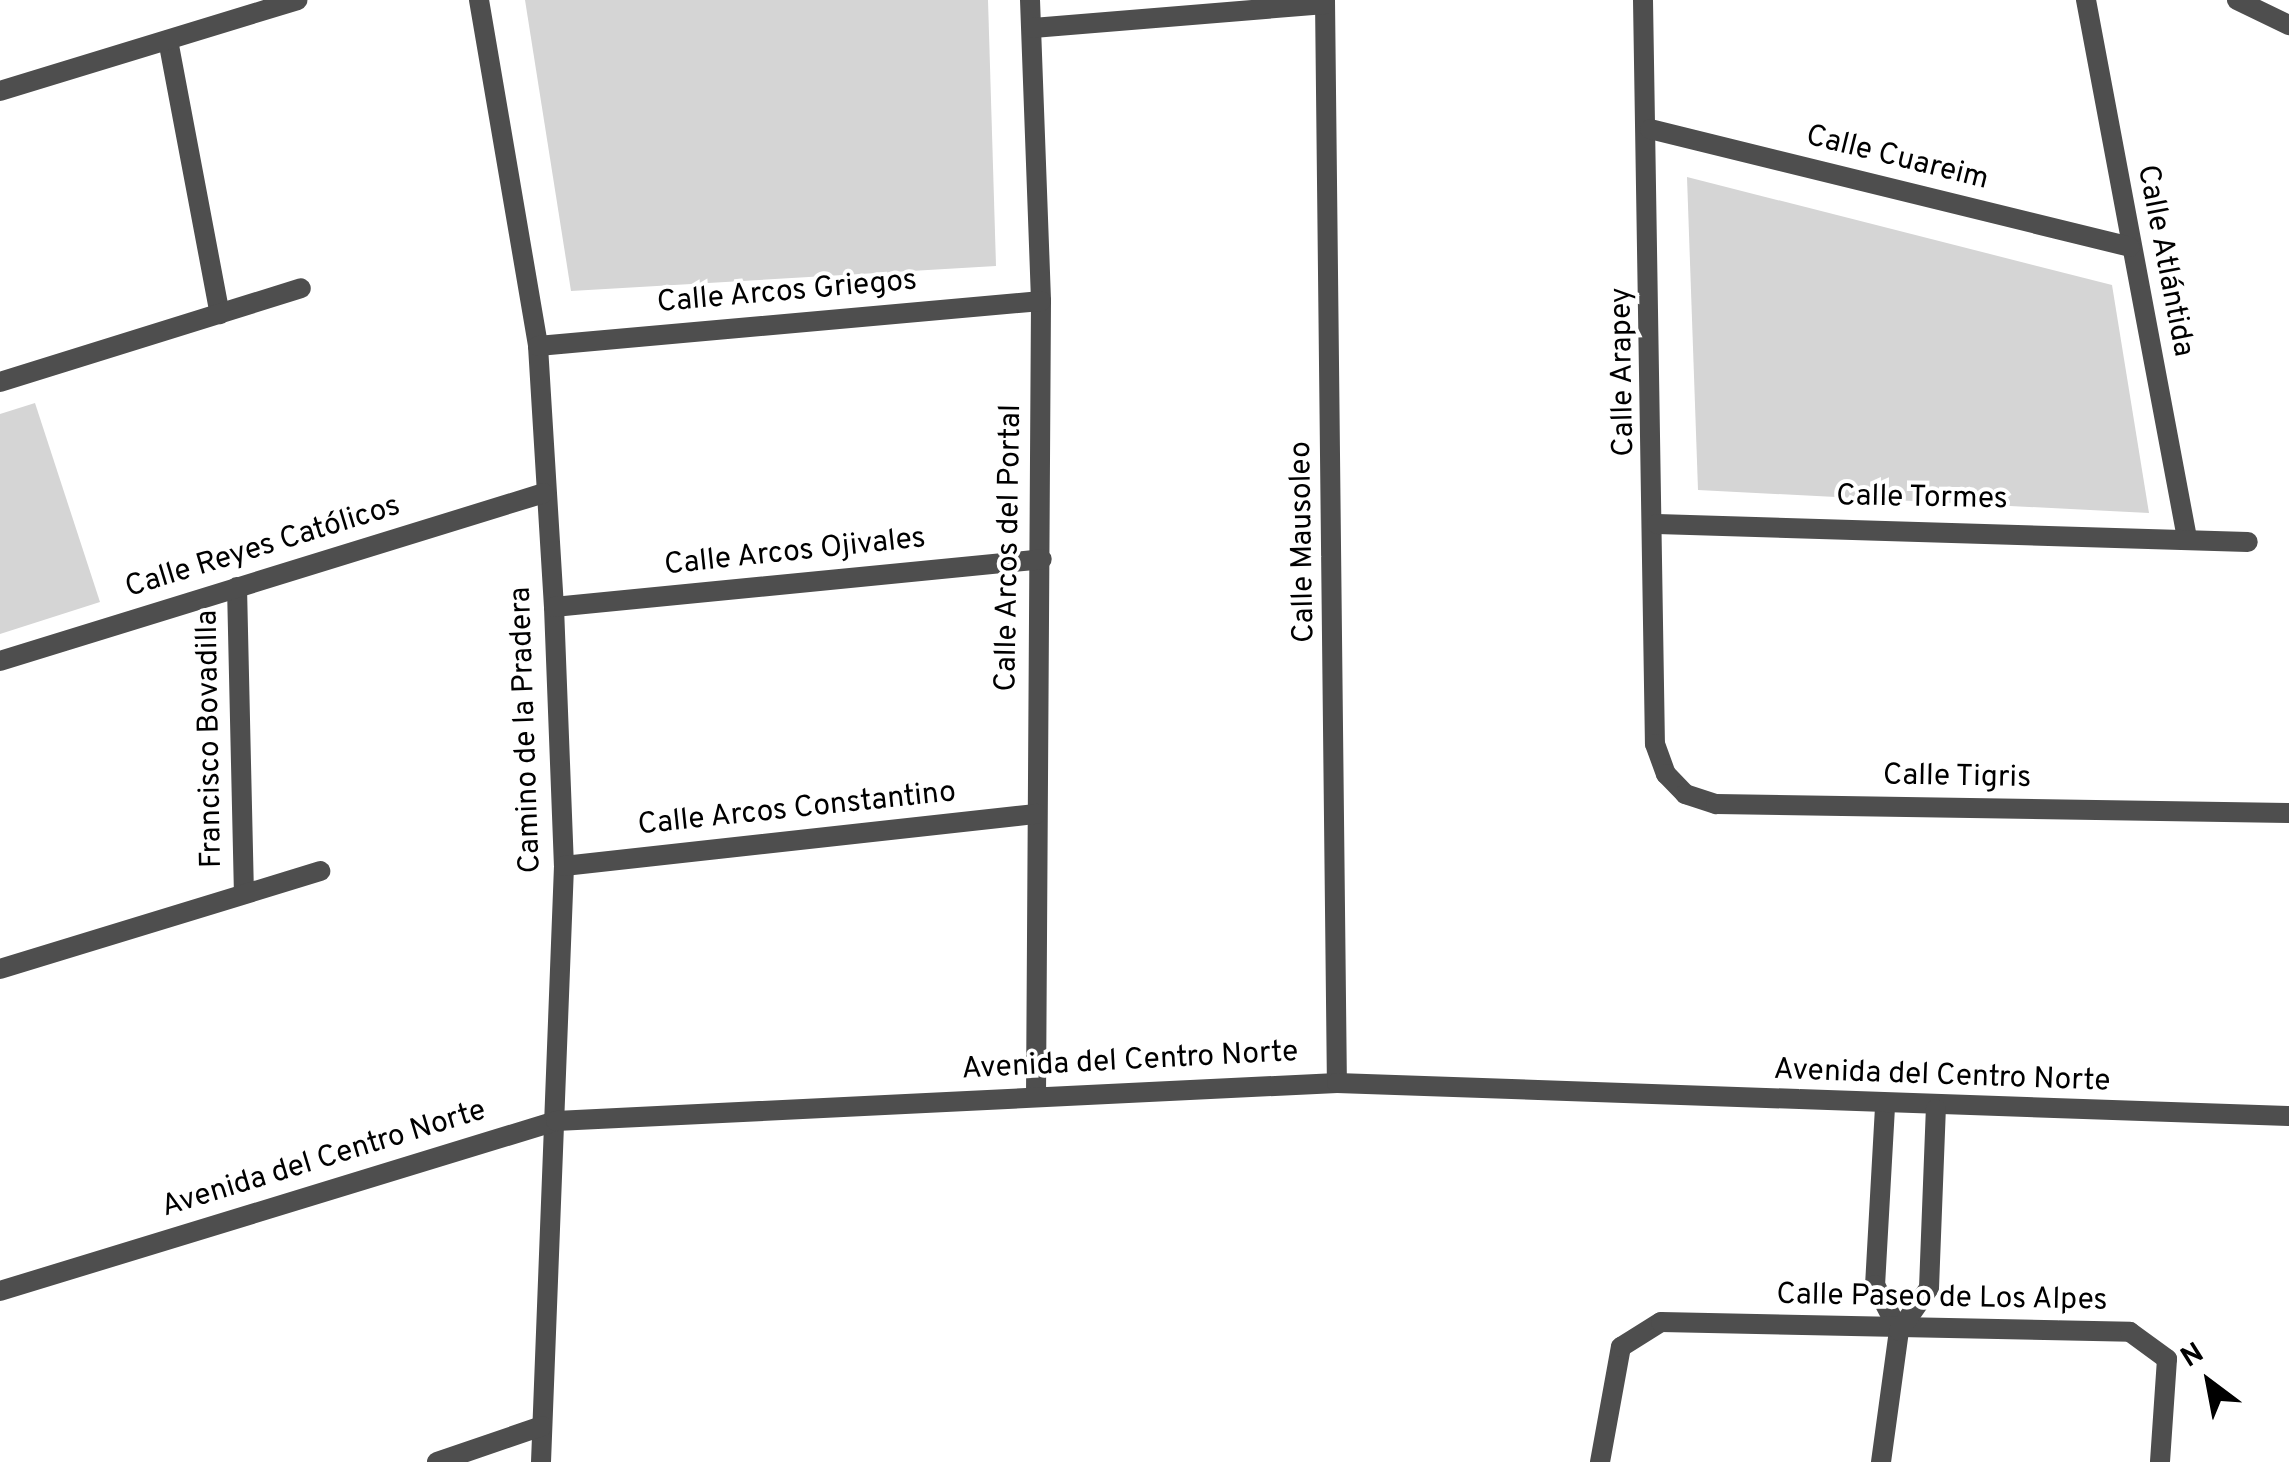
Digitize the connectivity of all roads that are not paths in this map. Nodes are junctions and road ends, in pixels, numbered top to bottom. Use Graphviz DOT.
graph roads {
  1 [pos="297,0"];
  2 [pos="479,0"];
  3 [pos="1030,0"];
  4 [pos="1643,0"];
  5 [pos="2086,0"];
  6 [pos="2237,0"];
  7 [pos="1325,2"];
  8 [pos="2289,25"];
  9 [pos="1033,28"];
  10 [pos="168,40"];
  11 [pos="0,91"];
  12 [pos="1650,130"];
  13 [pos="2130,246"];
  14 [pos="301,288"];
  15 [pos="1041,300"];
  16 [pos="220,314"];
  17 [pos="538,346"];
  18 [pos="0,382"];
  19 [pos="544,493"];
  20 [pos="1657,524"];
  21 [pos="2186,534"];
  22 [pos="2248,542"];
  23 [pos="1042,559"];
  24 [pos="237,587"];
  25 [pos="554,606"];
  26 [pos="0,661"];
  27 [pos="1655,744"];
  28 [pos="2289,813"];
  29 [pos="1036,814"];
  30 [pos="564,866"];
  31 [pos="320,871"];
  32 [pos="244,889"];
  33 [pos="0,969"];
  34 [pos="1337,1083"];
  35 [pos="1036,1096"];
  36 [pos="1884,1107"];
  37 [pos="1936,1109"];
  38 [pos="2289,1116"];
  39 [pos="556,1121"];
  40 [pos="0,1291"];
  41 [pos="1899,1331"];
  42 [pos="542,1426"];
  43 [pos="437,1462"];
  44 [pos="542,1462"];
  45 [pos="1600,1462"];
  46 [pos="1881,1462"];
  47 [pos="2160,1462"];
  1 -- 10 [label="street"];
  2 -- 17 [label="street, Camino de la Pradera"];
  3 -- 9 [label="street, Calle Arcos del Portal"];
  4 -- 12 [label="street, Calle Arapey"];
  5 -- 13 [label="street, Calle Atlántida"];
  6 -- 8 [label="street"];
  7 -- 9 [label="street"];
  7 -- 34 [label="street, Calle Mausoleo"];
  9 -- 15 [label="street, Calle Arcos del Portal"];
  10 -- 11 [label="street"];
  10 -- 16 [label="street"];
  12 -- 13 [label="street, Calle Cuareim"];
  12 -- 20 [label="street, Calle Arapey"];
  13 -- 21 [label="street, Calle Atlántida"];
  14 -- 16 [label="street"];
  15 -- 17 [label="street, Calle Arcos Griegos"];
  15 -- 23 [label="street, Calle Arcos del Portal"];
  16 -- 18 [label="street"];
  17 -- 19 [label="street, Camino de la Pradera"];
  19 -- 24 [label="street, Calle Reyes Católicos"];
  19 -- 25 [label="street, Camino de la Pradera"];
  20 -- 21 [label="street, Calle Tormes"];
  20 -- 27 [label="street, Calle Arapey"];
  21 -- 22 [label="street, Calle Tormes"];
  23 -- 25 [label="street, Calle Arcos Ojivales"];
  23 -- 29 [label="street, Calle Arcos del Portal"];
  24 -- 26 [label="street, Calle Reyes Católicos"];
  24 -- 32 [label="street, Francisco Bovadilla"];
  25 -- 30 [label="street, Camino de la Pradera"];
  27 -- 28 [label="street, Calle Tigris"];
  29 -- 30 [label="street, Calle Arcos Constantino"];
  29 -- 35 [label="street, Calle Arcos del Portal"];
  30 -- 39 [label="street, Camino de la Pradera"];
  31 -- 32 [label="street"];
  32 -- 33 [label="street"];
  34 -- 35 [label="street, Avenida del Centro Norte"];
  34 -- 36 [label="street, Avenida del Centro Norte"];
  35 -- 39 [label="street, Avenida del Centro Norte"];
  36 -- 37 [label="street, Avenida del Centro Norte"];
  36 -- 41 [label="street"];
  37 -- 38 [label="street, Avenida del Centro Norte"];
  37 -- 41 [label="street"];
  39 -- 40 [label="street, Avenida del Centro Norte"];
  39 -- 42 [label="street, Camino de la Pradera"];
  41 -- 45 [label="street, Calle Paseo de Los Alpes"];
  41 -- 46 [label="street"];
  41 -- 47 [label="street, Calle Paseo de Los Alpes"];
  42 -- 43 [label="street"];
  42 -- 44 [label="street, Camino de la Pradera"];
}
